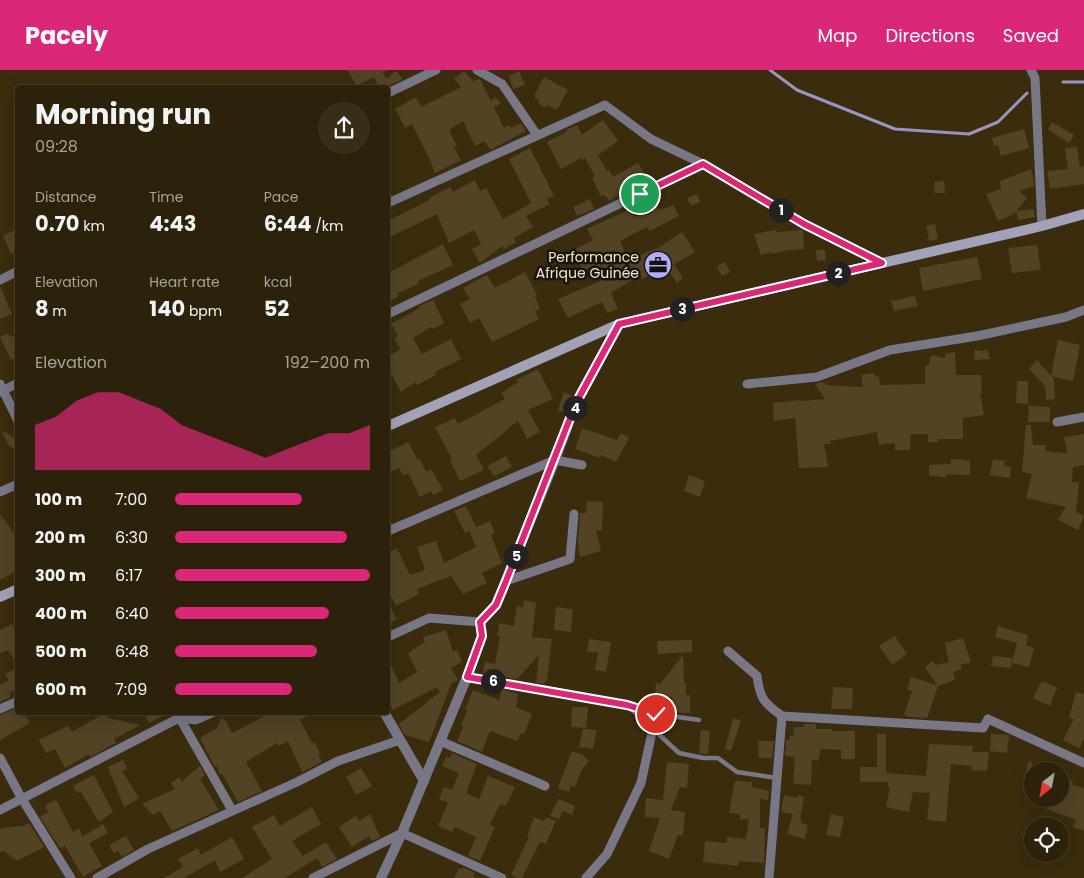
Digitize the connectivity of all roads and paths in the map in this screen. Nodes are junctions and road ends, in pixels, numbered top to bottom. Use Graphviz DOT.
graph roads {
  1 [pos="436,70"];
  2 [pos="477,70"];
  3 [pos="1031,70"];
  4 [pos="390,92"];
  5 [pos="537,135"];
  6 [pos="703,164"];
  7 [pos="390,202"];
  8 [pos="1084,214"];
  9 [pos="1042,226"];
  10 [pos="882,263"];
  11 [pos="15,272"];
  12 [pos="0,280"];
  13 [pos="1084,310"];
  14 [pos="390,313"];
  15 [pos="619,324"];
  16 [pos="15,384"];
  17 [pos="747,384"];
  18 [pos="1,389"];
  19 [pos="15,415"];
  20 [pos="1084,417"];
  21 [pos="1057,422"];
  22 [pos="390,425"];
  23 [pos="555,460"];
  24 [pos="582,465"];
  25 [pos="15,485"];
  26 [pos="0,492"];
  27 [pos="574,514"];
  28 [pos="390,530"];
  29 [pos="506,581"];
  30 [pos="15,590"];
  31 [pos="0,597"];
  32 [pos="480,622"];
  33 [pos="390,636"];
  34 [pos="728,651"];
  35 [pos="467,677"];
  36 [pos="572,694"];
  37 [pos="15,702"];
  38 [pos="627,705"];
  39 [pos="0,709"];
  40 [pos="656,714"];
  41 [pos="178,715"];
  42 [pos="207,715"];
  43 [pos="386,715"];
  44 [pos="782,716"];
  45 [pos="699,720"];
  46 [pos="652,730"];
  47 [pos="400,740"];
  48 [pos="440,741"];
  49 [pos="0,758"];
  50 [pos="1084,763"];
  51 [pos="778,778"];
  52 [pos="424,782"];
  53 [pos="545,786"];
  54 [pos="22,799"];
  55 [pos="0,810"];
  56 [pos="232,810"];
  57 [pos="402,832"];
  58 [pos="71,878"];
  59 [pos="97,878"];
  60 [pos="313,878"];
  61 [pos="381,878"];
  62 [pos="502,878"];
  63 [pos="586,878"];
  64 [pos="769,878"];
  1 -- 4 [label="street"];
  2 -- 5 [label="street"];
  3 -- 9 [label="street"];
  5 -- 6 [label="street"];
  5 -- 7 [label="street"];
  6 -- 10 [label="street"];
  6 -- 14 [label="street"];
  8 -- 9 [label="main road"];
  9 -- 10 [label="main road"];
  10 -- 15 [label="main road"];
  11 -- 12 [label="street"];
  13 -- 17 [label="street"];
  15 -- 22 [label="main road"];
  15 -- 23 [label="street"];
  16 -- 18 [label="street"];
  18 -- 19 [label="street"];
  20 -- 21 [label="street"];
  23 -- 24 [label="street"];
  23 -- 28 [label="street"];
  23 -- 29 [label="street"];
  25 -- 26 [label="street"];
  27 -- 29 [label="street"];
  29 -- 32 [label="street"];
  30 -- 31 [label="main road"];
  32 -- 33 [label="street"];
  32 -- 35 [label="street"];
  34 -- 44 [label="street"];
  35 -- 36 [label="street"];
  35 -- 48 [label="street"];
  36 -- 38 [label="lane"];
  37 -- 39 [label="street"];
  38 -- 40 [label="lane"];
  38 -- 46 [label="lane"];
  40 -- 45 [label="lane"];
  40 -- 46 [label="street"];
  41 -- 42 [label="street"];
  41 -- 54 [label="street"];
  41 -- 56 [label="street"];
  43 -- 47 [label="street"];
  44 -- 50 [label="street"];
  44 -- 51 [label="street"];
  46 -- 51 [label="lane"];
  46 -- 63 [label="street"];
  47 -- 52 [label="street"];
  47 -- 56 [label="street"];
  48 -- 52 [label="street"];
  48 -- 53 [label="street"];
  49 -- 54 [label="street"];
  51 -- 64 [label="street"];
  52 -- 57 [label="street"];
  54 -- 55 [label="street"];
  54 -- 58 [label="street"];
  56 -- 59 [label="street"];
  57 -- 60 [label="street"];
  57 -- 61 [label="street"];
  57 -- 62 [label="street"];
}
